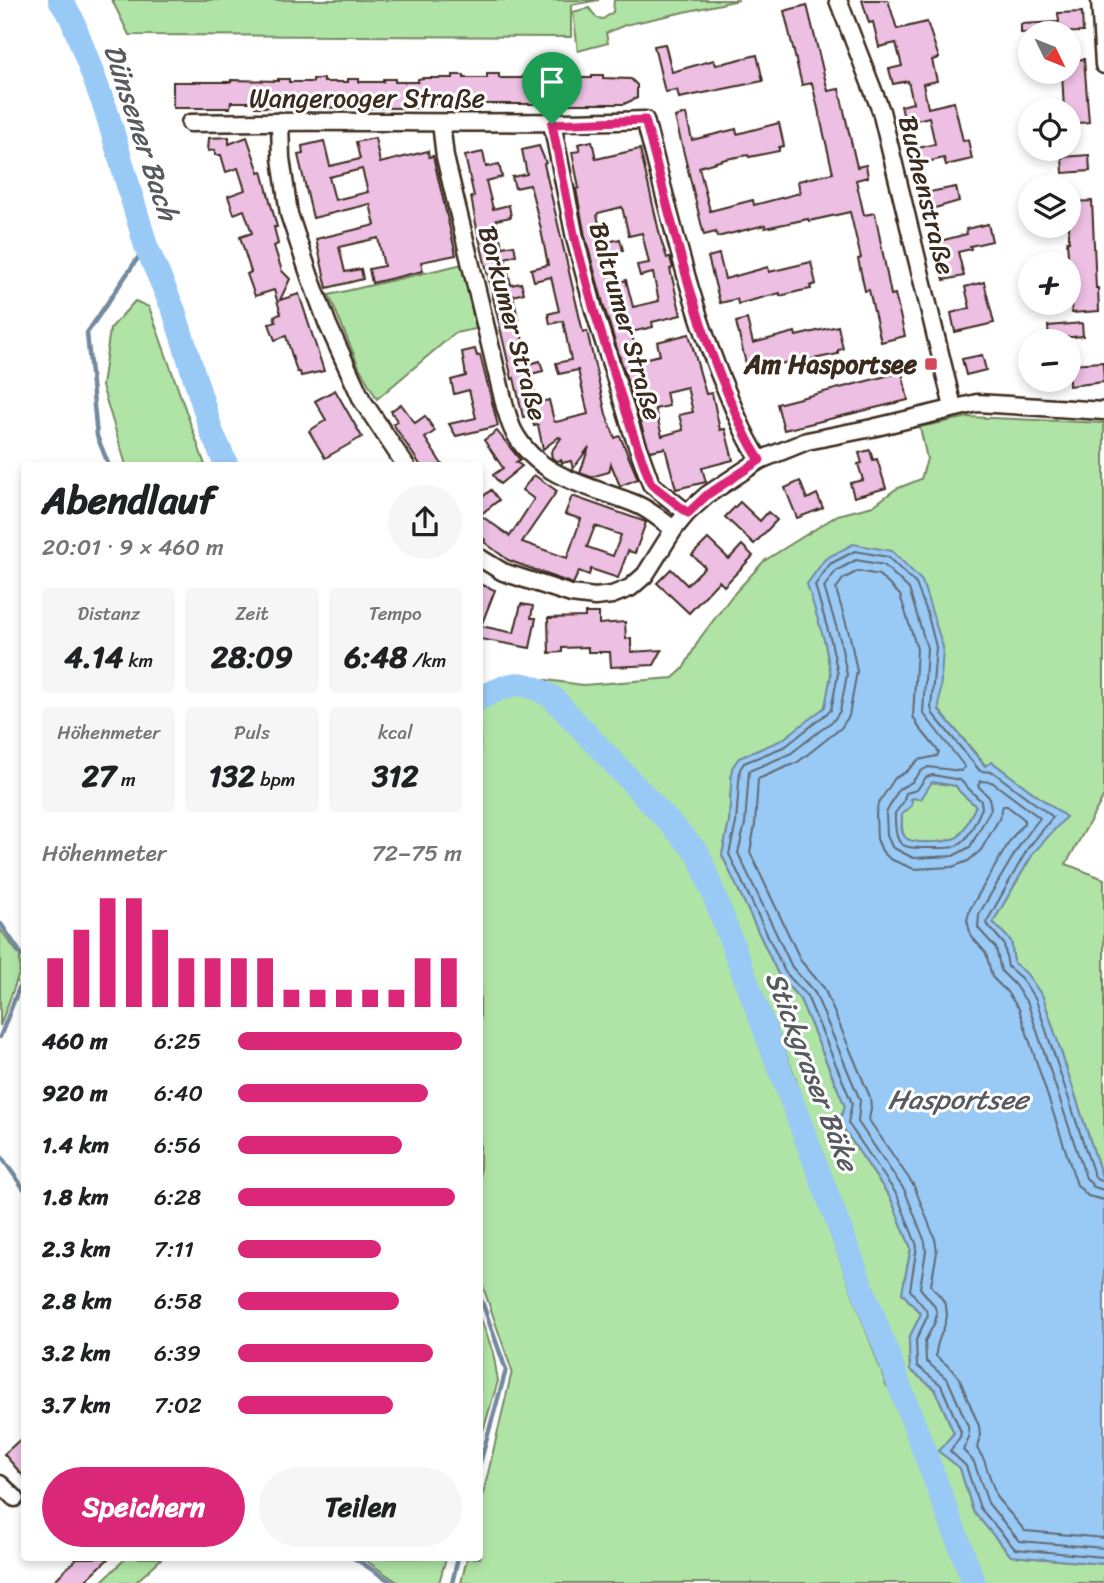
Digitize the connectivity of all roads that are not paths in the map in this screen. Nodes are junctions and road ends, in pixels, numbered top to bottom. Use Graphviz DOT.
graph roads {
  1 [pos="838,0"];
  2 [pos="1100,0"];
  3 [pos="1104,65"];
  4 [pos="280,121"];
  5 [pos="190,123"];
  6 [pos="441,123"];
  7 [pos="552,124"];
  8 [pos="953,407"];
  9 [pos="1104,411"];
  10 [pos="760,460"];
  11 [pos="402,462"];
  12 [pos="688,513"];
  13 [pos="671,534"];
  14 [pos="483,560"];
  15 [pos="0,1484"];
  16 [pos="15,1498"];
  1 -- 8 [label="street, Buchenstraße"];
  2 -- 3 [label="street"];
  4 -- 5 [label="street, Wangerooger Straße"];
  4 -- 6 [label="street, Wangerooger Straße"];
  4 -- 11 [label="street"];
  6 -- 7 [label="street, Wangerooger Straße"];
  6 -- 13 [label="street, Borkumer Straße"];
  7 -- 10 [label="street, Wangerooger Straße"];
  7 -- 12 [label="street, Baltrumer Straße"];
  8 -- 9 [label="street"];
  8 -- 10 [label="street"];
  10 -- 12 [label="street"];
  12 -- 13 [label="street"];
  13 -- 14 [label="street"];
  15 -- 16 [label="street"];
}
